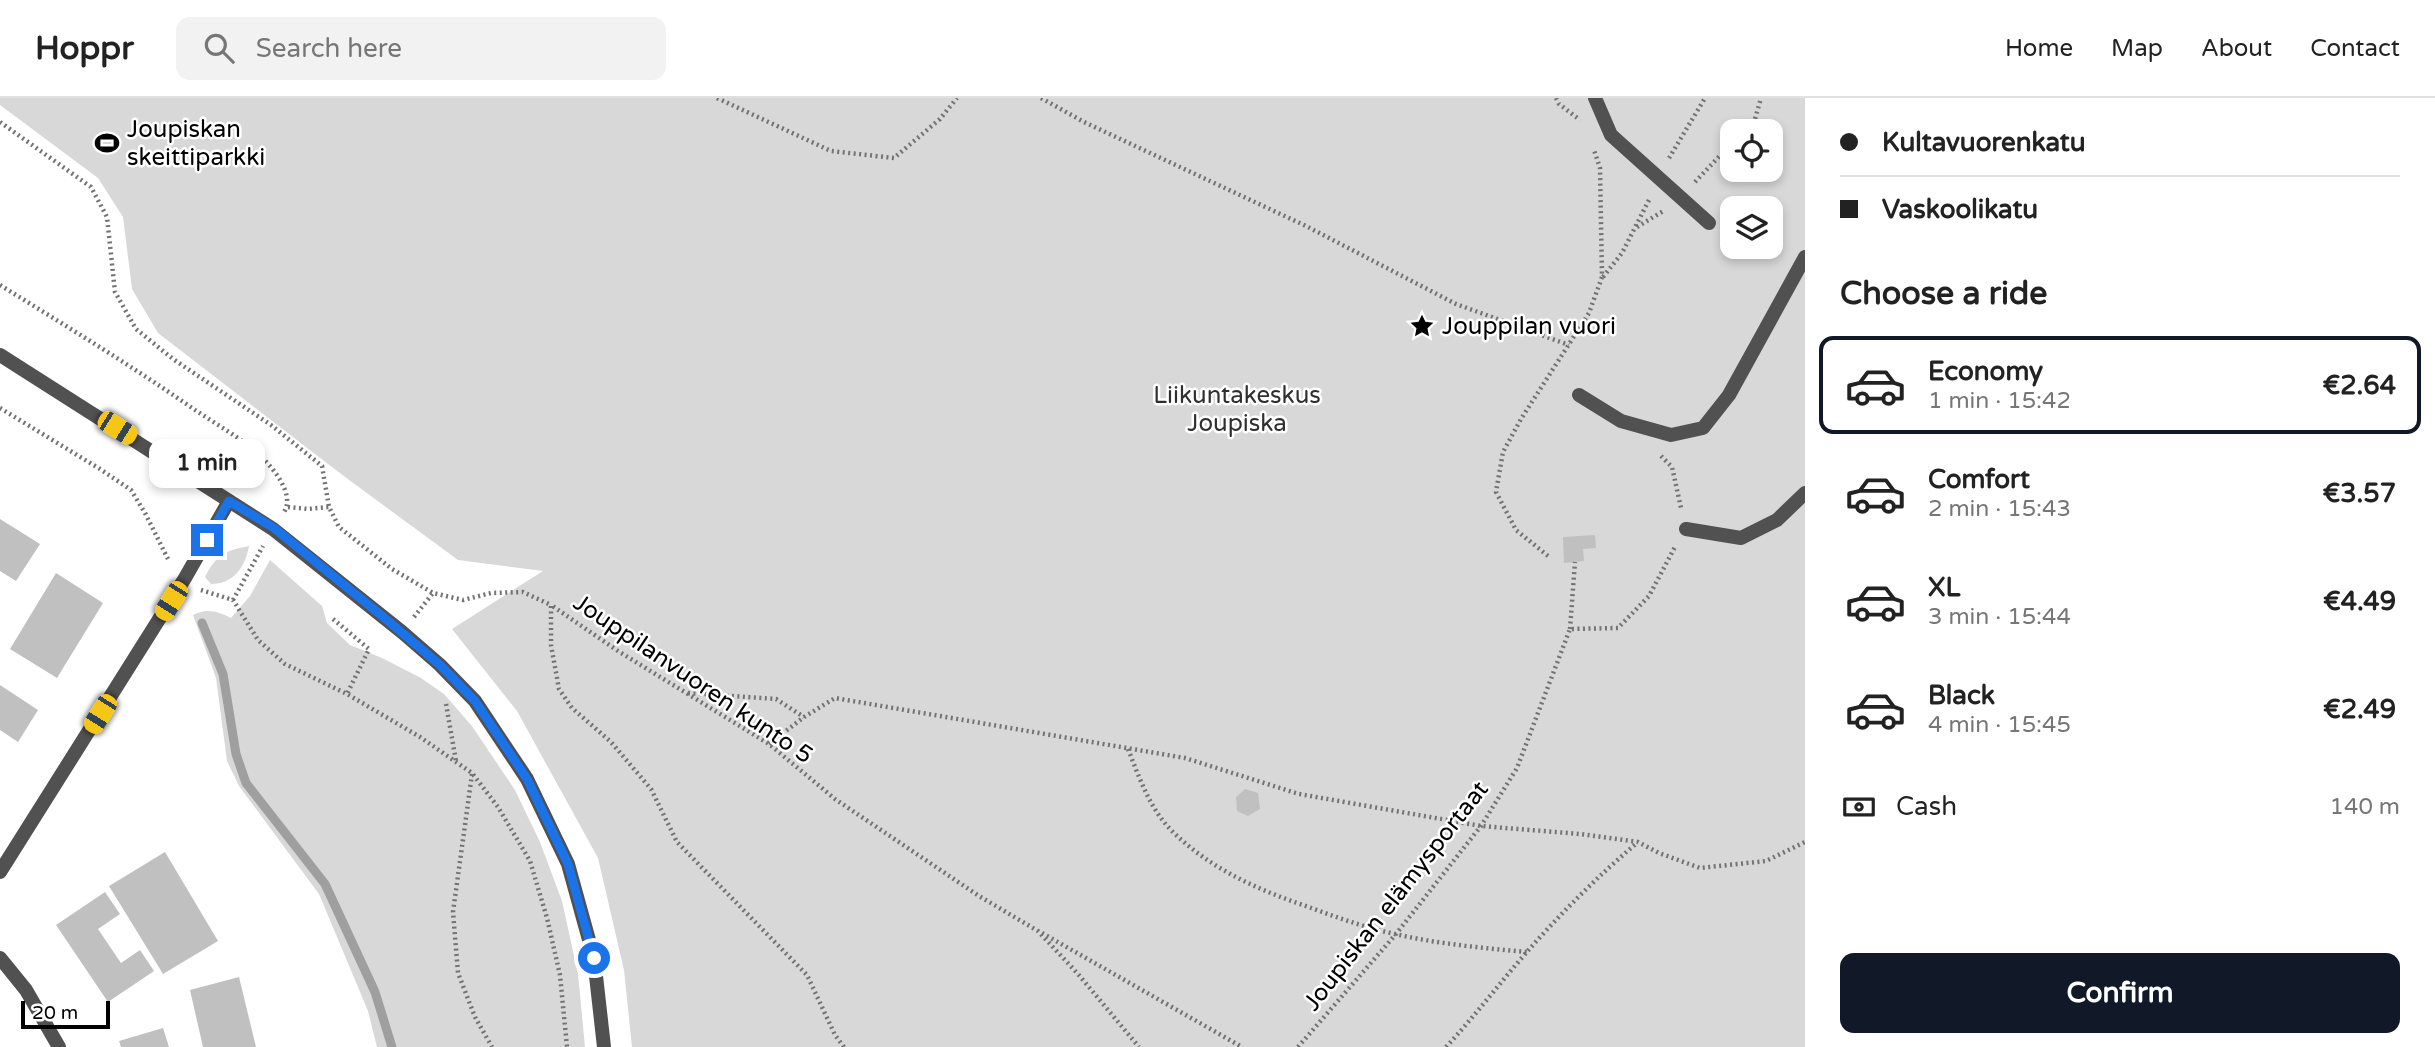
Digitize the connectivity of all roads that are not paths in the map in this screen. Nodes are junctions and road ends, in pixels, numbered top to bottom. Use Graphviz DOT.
graph roads {
  1 [pos="1595,98"];
  2 [pos="1709,223"];
  3 [pos="1805,257"];
  4 [pos="0,355"];
  5 [pos="1579,395"];
  6 [pos="1805,493"];
  7 [pos="229,501"];
  8 [pos="1686,529"];
  9 [pos="0,872"];
  10 [pos="0,958"];
  11 [pos="60,1047"];
  12 [pos="604,1047"];
  1 -- 2 [label="street"];
  3 -- 5 [label="street"];
  4 -- 7 [label="street"];
  6 -- 8 [label="street"];
  7 -- 9 [label="street"];
  7 -- 12 [label="street"];
  10 -- 11 [label="street"];
}
